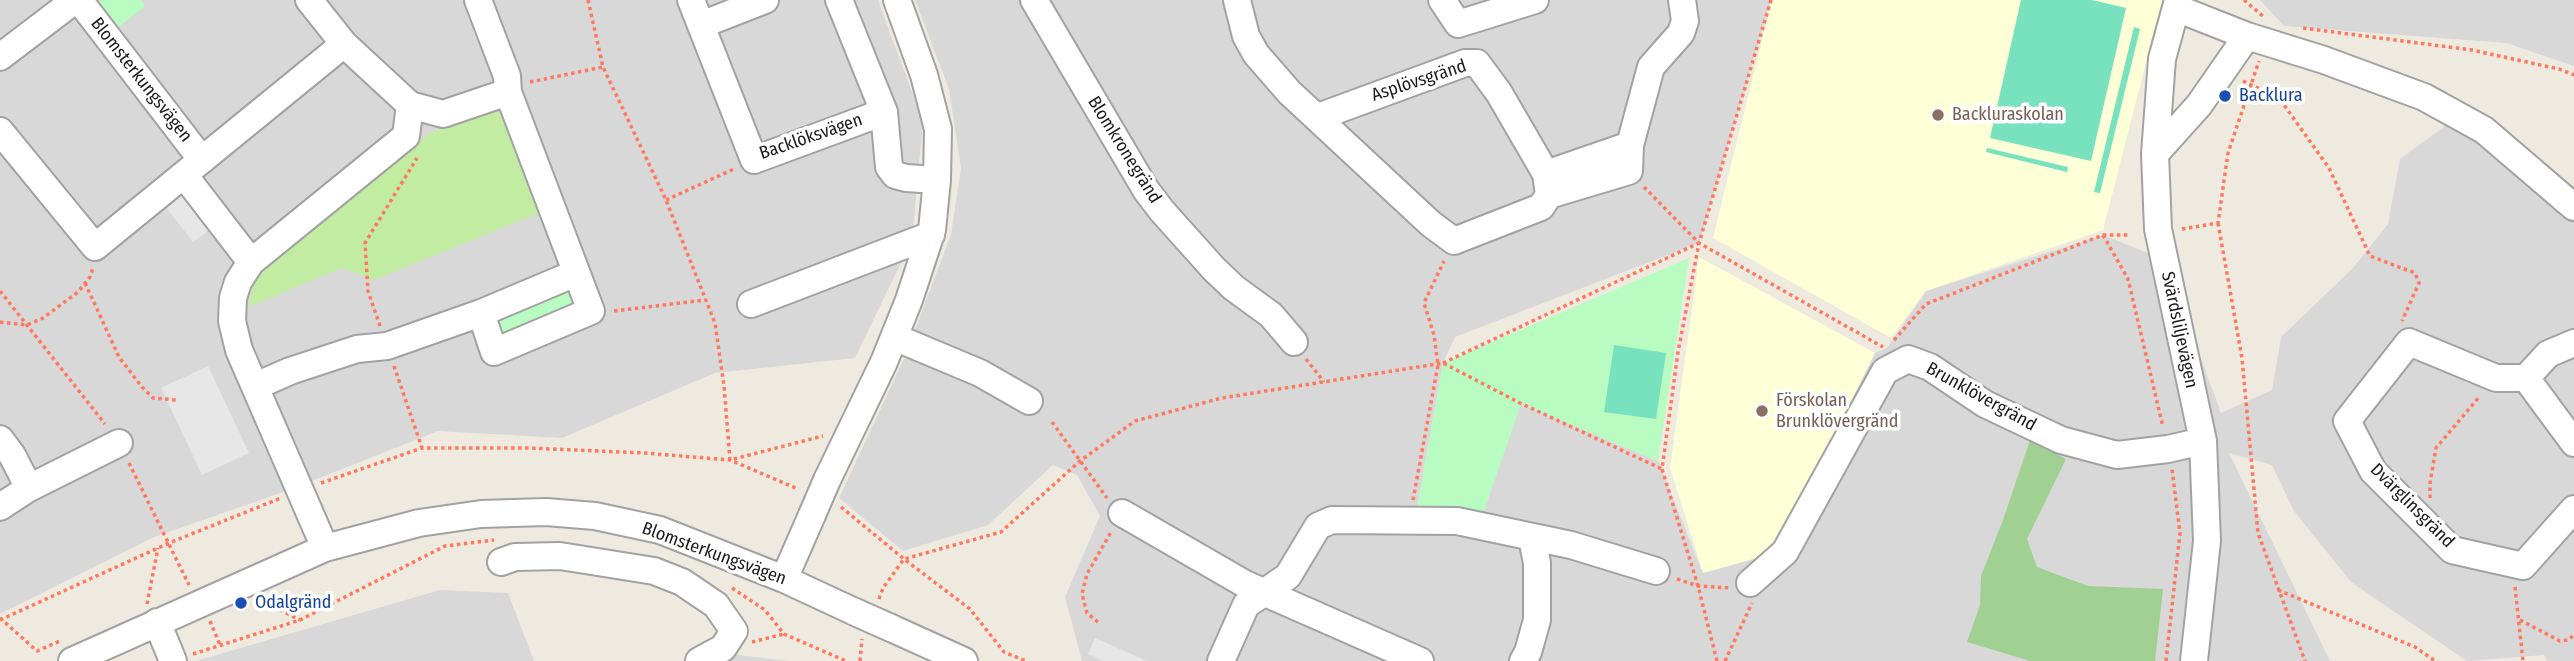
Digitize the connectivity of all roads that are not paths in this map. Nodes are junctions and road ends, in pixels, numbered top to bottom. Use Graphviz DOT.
graph roads {
  1 [pos="77,0"];
  2 [pos="309,0"];
  3 [pos="478,0"];
  4 [pos="691,0"];
  5 [pos="765,0"];
  6 [pos="839,0"];
  7 [pos="897,0"];
  8 [pos="1034,0"];
  9 [pos="1237,0"];
  10 [pos="1442,0"];
  11 [pos="1535,0"];
  12 [pos="1682,0"];
  13 [pos="2177,4"];
  14 [pos="701,25"];
  15 [pos="2262,35"];
  16 [pos="344,44"];
  17 [pos="0,57"];
  18 [pos="508,92"];
  19 [pos="410,105"];
  20 [pos="1318,117"];
  21 [pos="885,122"];
  22 [pos="0,131"];
  23 [pos="2155,154"];
  24 [pos="193,167"];
  25 [pos="937,180"];
  26 [pos="1548,185"];
  27 [pos="2574,207"];
  28 [pos="930,235"];
  29 [pos="251,262"];
  30 [pos="576,273"];
  31 [pos="751,304"];
  32 [pos="481,313"];
  33 [pos="894,337"];
  34 [pos="1294,342"];
  35 [pos="2574,343"];
  36 [pos="2526,378"];
  37 [pos="256,386"];
  38 [pos="1029,401"];
  39 [pos="0,439"];
  40 [pos="2203,441"];
  41 [pos="119,443"];
  42 [pos="2574,443"];
  43 [pos="29,488"];
  44 [pos="0,507"];
  45 [pos="2574,509"];
  46 [pos="1122,513"];
  47 [pos="1532,538"];
  48 [pos="325,548"];
  49 [pos="504,551"];
  50 [pos="1656,571"];
  51 [pos="784,579"];
  52 [pos="1750,583"];
  53 [pos="1264,593"];
  54 [pos="151,618"];
  55 [pos="71,650"];
  56 [pos="173,661"];
  57 [pos="699,661"];
  58 [pos="964,661"];
  59 [pos="1221,661"];
  60 [pos="1420,661"];
  61 [pos="1522,661"];
  62 [pos="2194,661"];
  1 -- 17 [label="street, Blomsterkungsvägen"];
  1 -- 24 [label="street, Blomsterkungsvägen"];
  2 -- 16 [label="street"];
  3 -- 18 [label="street"];
  4 -- 14 [label="street, Backlöksvägen"];
  5 -- 14 [label="street"];
  6 -- 21 [label="street, Backlöksvägen"];
  7 -- 25 [label="street"];
  8 -- 34 [label="street, Blomkronegränd"];
  9 -- 20 [label="street"];
  10 -- 11 [label="street"];
  12 -- 26 [label="street"];
  13 -- 15 [label="street"];
  13 -- 23 [label="street, Svärdsliljevägen"];
  14 -- 21 [label="street, Backlöksvägen"];
  15 -- 23 [label="street"];
  15 -- 27 [label="street"];
  16 -- 19 [label="street"];
  16 -- 24 [label="street, Blomsterkungsvägen"];
  18 -- 19 [label="street"];
  18 -- 30 [label="street"];
  19 -- 29 [label="street"];
  20 -- 26 [label="street"];
  20 -- 26 [label="street, Asplövsgränd"];
  21 -- 25 [label="street, Backlöksvägen"];
  22 -- 24 [label="street, Blomsterkungsvägen"];
  23 -- 40 [label="street, Svärdsliljevägen"];
  24 -- 29 [label="street, Blomsterkungsvägen"];
  25 -- 28 [label="street"];
  28 -- 31 [label="street"];
  28 -- 33 [label="street"];
  29 -- 37 [label="street"];
  30 -- 32 [label="street"];
  30 -- 32 [label="street"];
  32 -- 37 [label="street"];
  33 -- 38 [label="street"];
  33 -- 51 [label="street, bridge"];
  35 -- 36 [label="street"];
  36 -- 42 [label="street"];
  36 -- 45 [label="street, Dvärglinsgränd"];
  37 -- 48 [label="street"];
  39 -- 43 [label="street"];
  40 -- 52 [label="street, Brunklövergränd"];
  40 -- 62 [label="street, Svärdsliljevägen"];
  41 -- 43 [label="street"];
  43 -- 44 [label="street"];
  46 -- 53 [label="street"];
  47 -- 50 [label="street"];
  47 -- 53 [label="street"];
  47 -- 61 [label="street"];
  48 -- 51 [label="street, Blomsterkungsvägen"];
  48 -- 54 [label="street, Blomsterkungsvägen"];
  49 -- 57 [label="street"];
  51 -- 58 [label="street, Blomsterkungsvägen, bridge"];
  53 -- 59 [label="street"];
  53 -- 60 [label="street"];
  54 -- 55 [label="street, Blomsterkungsvägen"];
  54 -- 56 [label="street"];
}
